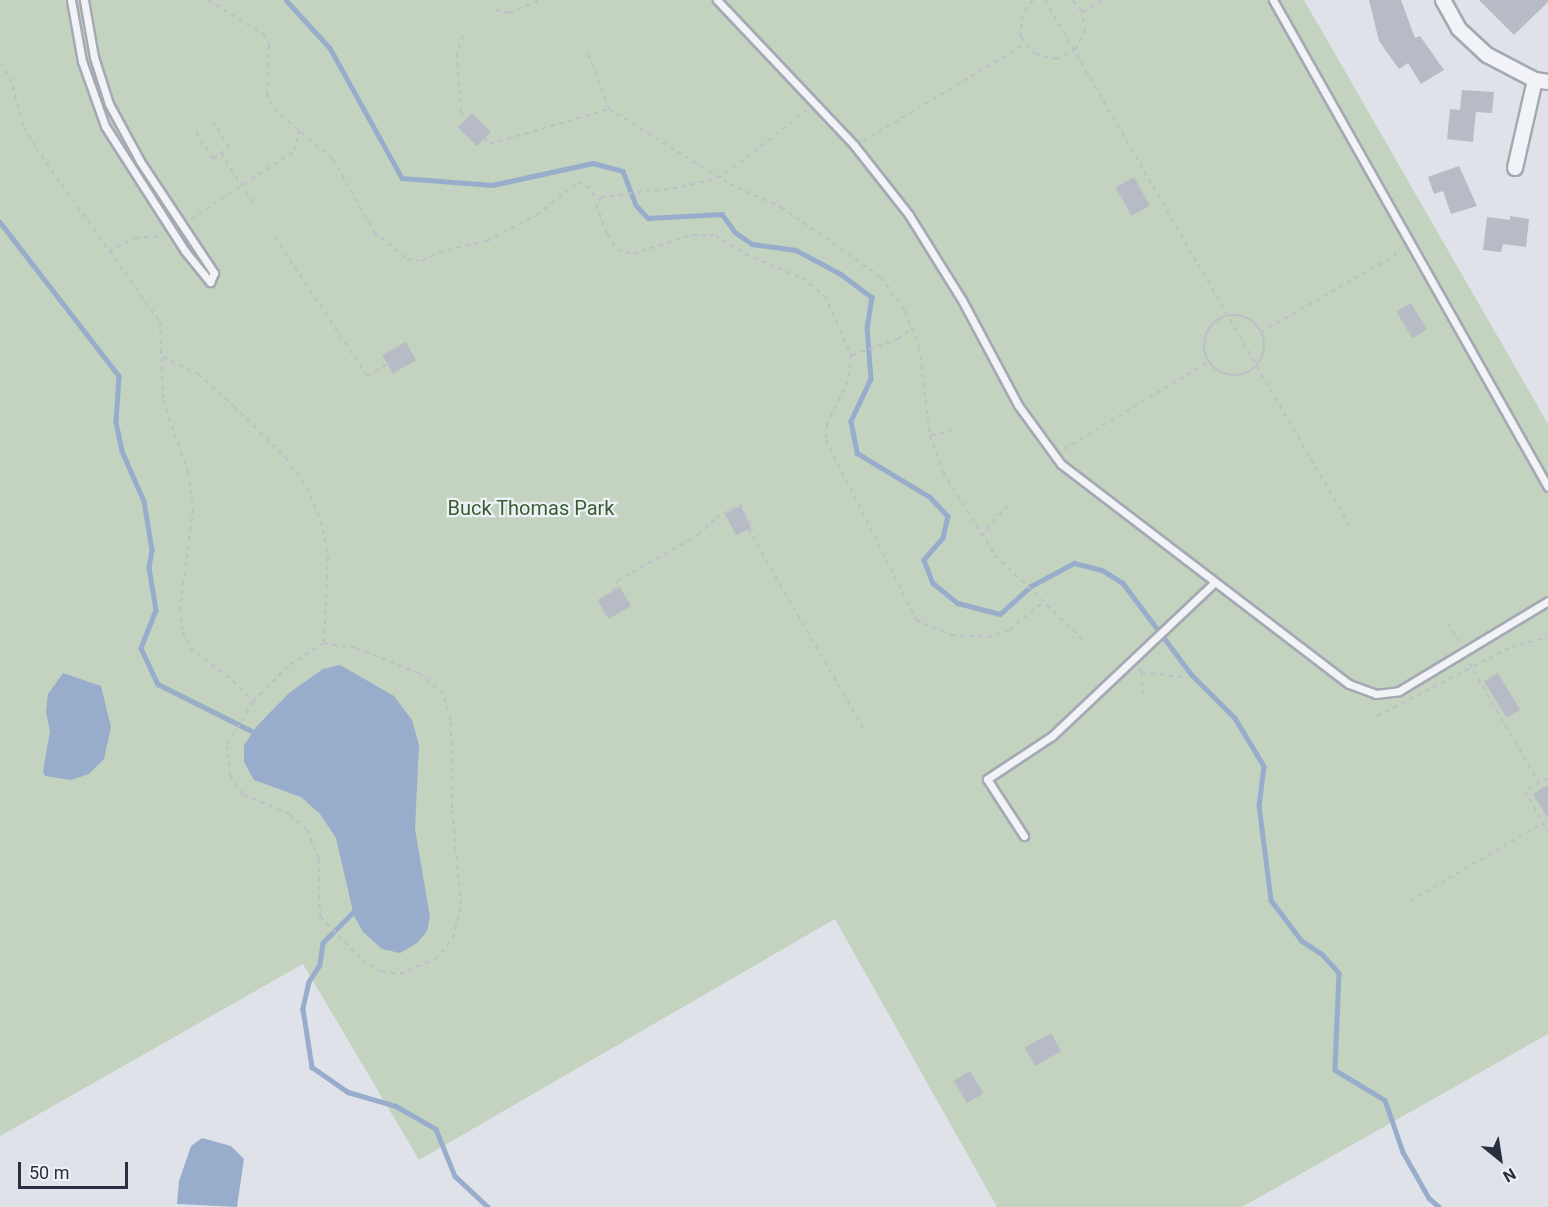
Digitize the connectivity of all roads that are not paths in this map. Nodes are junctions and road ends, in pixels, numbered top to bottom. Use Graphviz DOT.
graph roads {
  1 [pos="71,0"];
  2 [pos="84,0"];
  3 [pos="717,0"];
  4 [pos="1274,0"];
  5 [pos="1443,0"];
  6 [pos="1542,81"];
  7 [pos="1515,168"];
  8 [pos="1548,487"];
  9 [pos="1215,582"];
  10 [pos="1548,601"];
  11 [pos="1024,836"];
  1 -- 2 [label="lane"];
  3 -- 9 [label="lane"];
  4 -- 8 [label="lane"];
  5 -- 6 [label="street"];
  6 -- 7 [label="street"];
  9 -- 10 [label="lane"];
  9 -- 11 [label="lane"];
}
